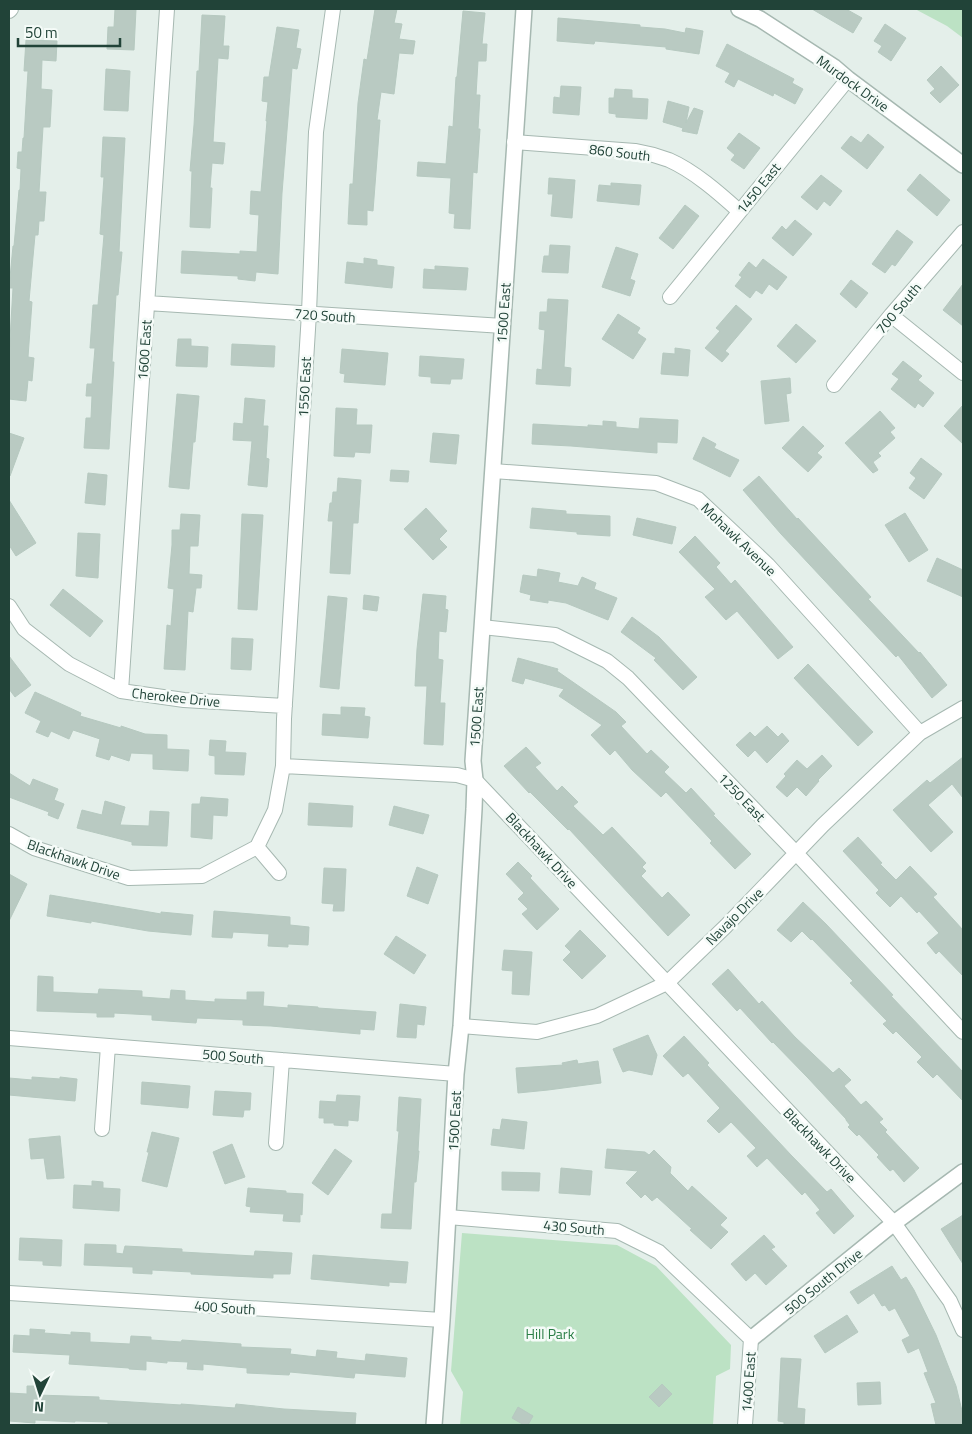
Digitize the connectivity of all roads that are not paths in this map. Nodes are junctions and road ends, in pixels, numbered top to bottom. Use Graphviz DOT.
graph roads {
  1 [pos="167,9"];
  2 [pos="333,9"];
  3 [pos="524,9"];
  4 [pos="739,9"];
  5 [pos="848,79"];
  6 [pos="514,142"];
  7 [pos="963,165"];
  8 [pos="739,211"];
  9 [pos="963,232"];
  10 [pos="670,297"];
  11 [pos="147,303"];
  12 [pos="309,313"];
  13 [pos="891,315"];
  14 [pos="502,326"];
  15 [pos="963,373"];
  16 [pos="834,385"];
  17 [pos="493,472"];
  18 [pos="9,606"];
  19 [pos="482,627"];
  20 [pos="121,691"];
  21 [pos="285,706"];
  22 [pos="963,708"];
  23 [pos="920,734"];
  24 [pos="283,766"];
  25 [pos="475,780"];
  26 [pos="9,834"];
  27 [pos="257,847"];
  28 [pos="796,853"];
  29 [pos="279,873"];
  30 [pos="667,983"];
  31 [pos="461,1026"];
  32 [pos="963,1032"];
  33 [pos="9,1038"];
  34 [pos="108,1046"];
  35 [pos="282,1060"];
  36 [pos="456,1074"];
  37 [pos="102,1129"];
  38 [pos="276,1143"];
  39 [pos="963,1172"];
  40 [pos="448,1216"];
  41 [pos="894,1223"];
  42 [pos="9,1293"];
  43 [pos="442,1320"];
  44 [pos="963,1330"];
  45 [pos="751,1339"];
  46 [pos="434,1425"];
  47 [pos="745,1425"];
  1 -- 11 [label="street, 1600 East"];
  2 -- 12 [label="street, 1550 East"];
  3 -- 6 [label="street, 1500 East"];
  4 -- 5 [label="street, Murdock Drive"];
  5 -- 7 [label="street, Murdock Drive"];
  5 -- 8 [label="street, 1450 East"];
  6 -- 8 [label="street, 860 South"];
  6 -- 14 [label="street, 1500 East"];
  8 -- 10 [label="street, 1450 East"];
  9 -- 13 [label="street, 700 South"];
  11 -- 12 [label="street, 720 South"];
  11 -- 20 [label="street, 1600 East"];
  12 -- 14 [label="street, 720 South"];
  12 -- 21 [label="street, 1550 East"];
  13 -- 15 [label="street"];
  13 -- 16 [label="street, 700 South"];
  14 -- 17 [label="street, 1500 East"];
  17 -- 19 [label="street, 1500 East"];
  17 -- 23 [label="street, Mohawk Avenue"];
  18 -- 20 [label="street, Cherokee Drive"];
  19 -- 25 [label="street, 1500 East"];
  19 -- 28 [label="street, 1250 East"];
  20 -- 21 [label="street, Cherokee Drive"];
  21 -- 24 [label="street, 1550 East"];
  22 -- 23 [label="street, Navajo Drive"];
  23 -- 28 [label="street, Navajo Drive"];
  24 -- 25 [label="street"];
  24 -- 27 [label="street"];
  25 -- 30 [label="street, Blackhawk Drive"];
  25 -- 31 [label="street, 1500 East"];
  26 -- 27 [label="street, Blackhawk Drive"];
  27 -- 29 [label="street"];
  28 -- 30 [label="street, Navajo Drive"];
  28 -- 32 [label="street, 1250 East"];
  30 -- 31 [label="street, Navajo Drive"];
  30 -- 41 [label="street, Blackhawk Drive"];
  31 -- 36 [label="street, 1500 East"];
  33 -- 34 [label="street, 500 South"];
  34 -- 35 [label="street, 500 South"];
  34 -- 37 [label="street"];
  35 -- 36 [label="street, 500 South"];
  35 -- 38 [label="street"];
  36 -- 40 [label="street, 1500 East"];
  39 -- 41 [label="street, 500 South Drive"];
  40 -- 43 [label="street, 1500 East"];
  40 -- 45 [label="street, 430 South"];
  41 -- 44 [label="street, Blackhawk Drive"];
  41 -- 45 [label="street, 500 South Drive"];
  42 -- 43 [label="street, 400 South"];
  43 -- 46 [label="street, 1500 East"];
  45 -- 47 [label="street, 1400 East"];
}
